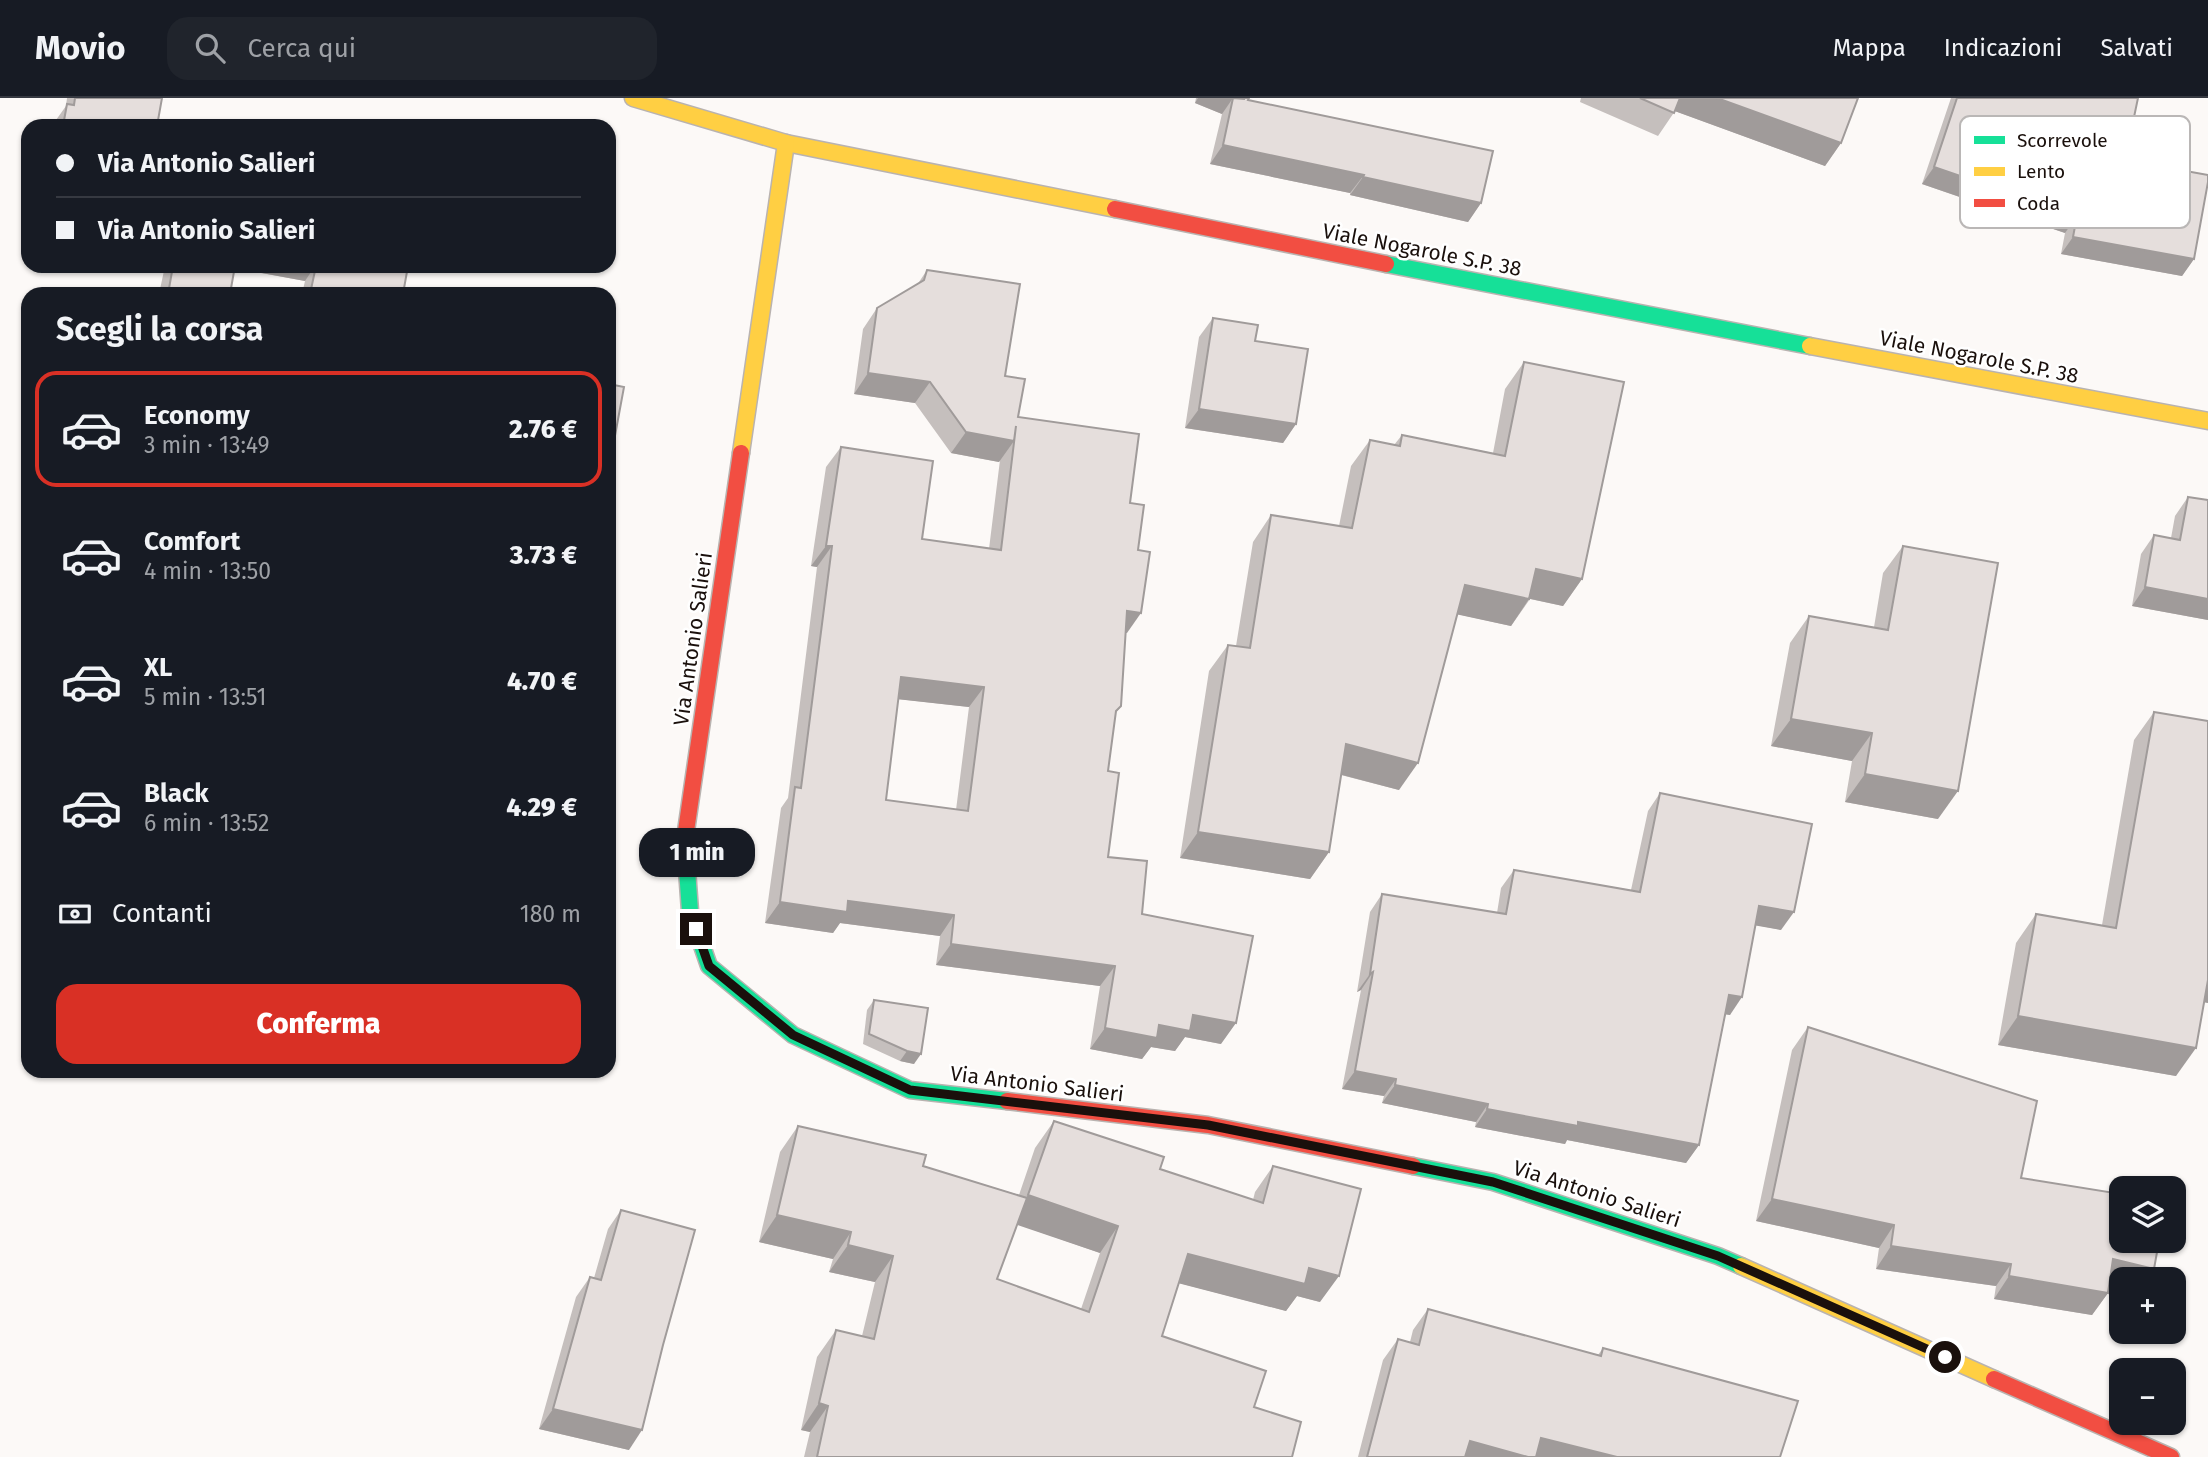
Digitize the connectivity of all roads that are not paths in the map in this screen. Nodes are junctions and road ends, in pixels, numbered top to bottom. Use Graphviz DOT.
graph roads {
  1 [pos="633,98"];
  2 [pos="786,144"];
  3 [pos="2208,421"];
  4 [pos="2171,1457"];
  1 -- 2 [label="street, Viale Nogarole S.P. 38"];
  2 -- 3 [label="street, Viale Nogarole S.P. 38"];
  2 -- 4 [label="street, Via Antonio Salieri"];
}
